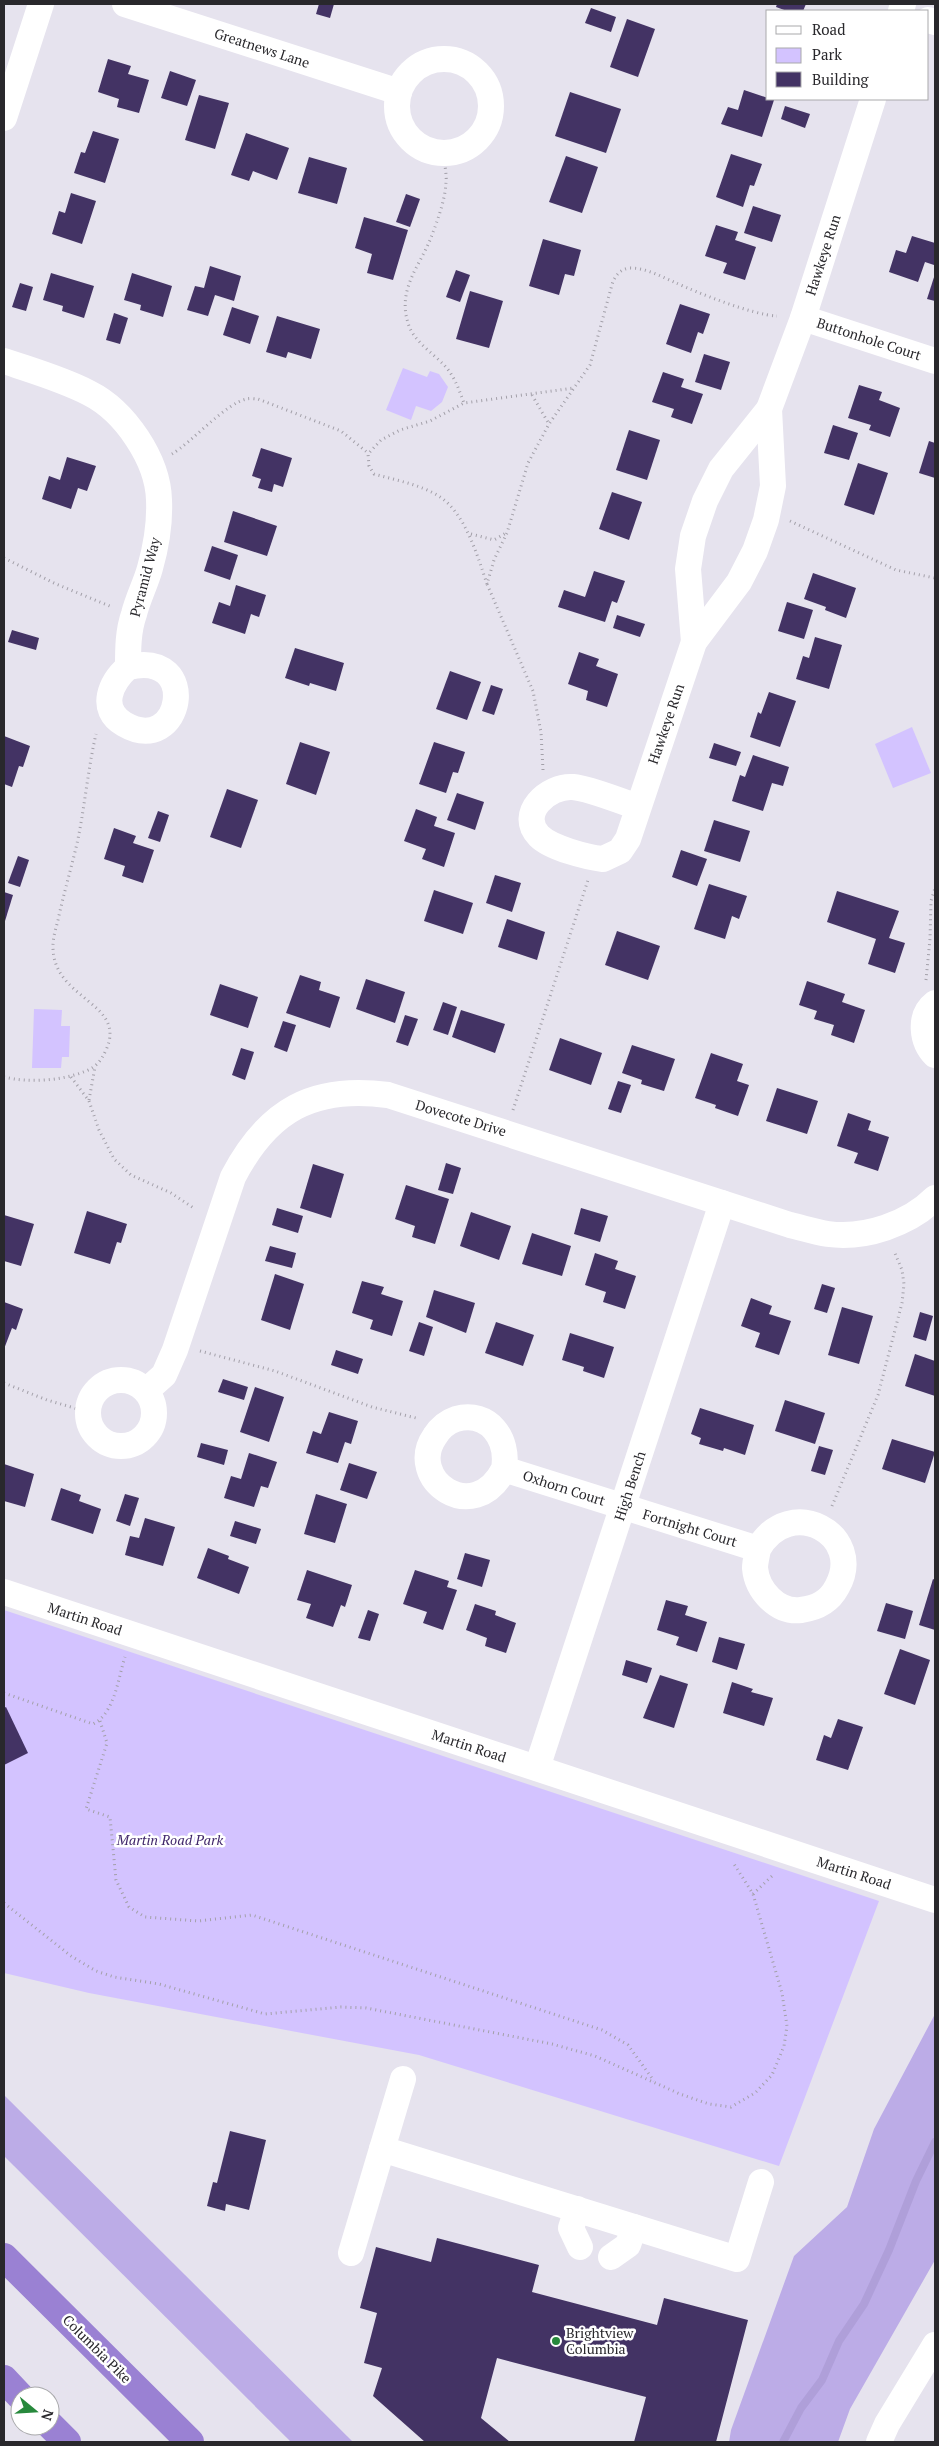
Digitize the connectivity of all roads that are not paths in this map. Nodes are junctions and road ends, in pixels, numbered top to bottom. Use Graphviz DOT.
graph roads {
  1 [pos="41,4"];
  2 [pos="125,4"];
  3 [pos="399,92"];
  4 [pos="873,100"];
  5 [pos="4,118"];
  6 [pos="803,318"];
  7 [pos="4,361"];
  8 [pos="935,361"];
  9 [pos="770,409"];
  10 [pos="694,642"];
  11 [pos="128,667"];
  12 [pos="638,807"];
  13 [pos="934,1004"];
  14 [pos="935,1055"];
  15 [pos="935,1198"];
  16 [pos="722,1203"];
  17 [pos="146,1391"];
  18 [pos="504,1469"];
  19 [pos="623,1507"];
  20 [pos="758,1549"];
  21 [pos="4,1592"];
  22 [pos="537,1768"];
  23 [pos="935,1900"];
  24 [pos="403,2079"];
  25 [pos="382,2149"];
  26 [pos="761,2182"];
  27 [pos="577,2209"];
  28 [pos="634,2227"];
  29 [pos="4,2242"];
  30 [pos="580,2247"];
  31 [pos="351,2252"];
  32 [pos="4,2256"];
  33 [pos="611,2257"];
  34 [pos="935,2345"];
  35 [pos="163,2415"];
  36 [pos="190,2442"];
  37 [pos="878,2442"];
  1 -- 5 [label="street"];
  2 -- 3 [label="street, Greatnews Lane"];
  3 -- 3 [label="street"];
  4 -- 6 [label="street, Hawkeye Run"];
  6 -- 8 [label="street, Buttonhole Court"];
  6 -- 9 [label="street, Hawkeye Run"];
  7 -- 11 [label="street, Pyramid Way"];
  9 -- 10 [label="street, Hawkeye Run"];
  9 -- 10 [label="street, Hawkeye Run"];
  10 -- 12 [label="street, Hawkeye Run"];
  11 -- 11 [label="street"];
  12 -- 12 [label="street, Hawkeye Run"];
  13 -- 14 [label="street"];
  15 -- 16 [label="street, Dovecote Drive"];
  16 -- 17 [label="street, Dovecote Drive"];
  16 -- 19 [label="street, High Bench"];
  17 -- 17 [label="street"];
  18 -- 18 [label="street, Oxhorn Court"];
  18 -- 19 [label="street, Oxhorn Court"];
  19 -- 20 [label="street, Fortnight Court"];
  19 -- 22 [label="street, High Bench"];
  20 -- 20 [label="street"];
  21 -- 22 [label="street, Martin Road"];
  22 -- 23 [label="street, Martin Road"];
  24 -- 25 [label="street"];
  25 -- 27 [label="street"];
  25 -- 31 [label="street"];
  26 -- 28 [label="street"];
  27 -- 28 [label="street"];
  27 -- 30 [label="street"];
  28 -- 33 [label="street"];
  29 -- 35 [label="highway"];
  32 -- 35 [label="highway, Columbia Pike"];
  34 -- 37 [label="street"];
  35 -- 36 [label="highway, Columbia Pike"];
}
